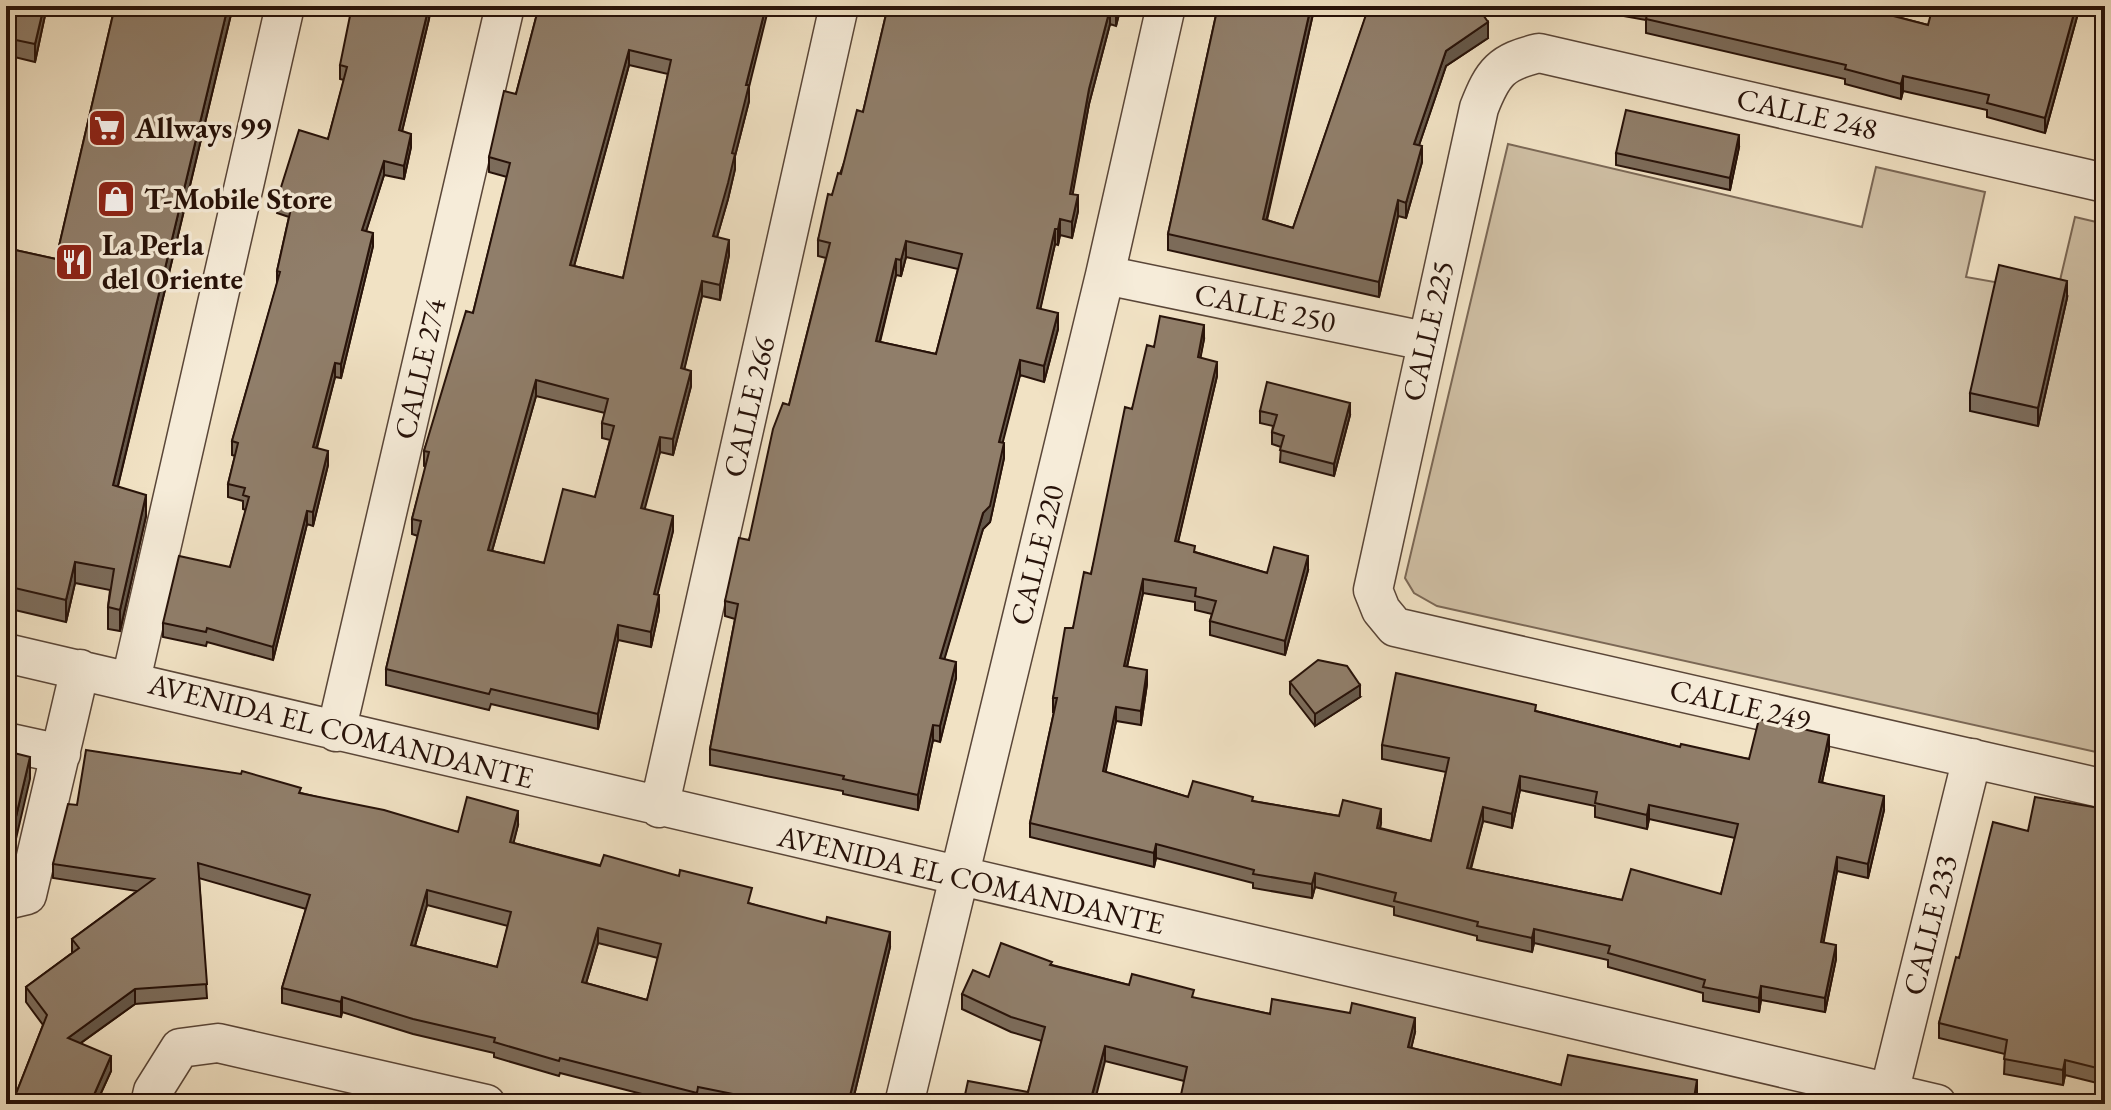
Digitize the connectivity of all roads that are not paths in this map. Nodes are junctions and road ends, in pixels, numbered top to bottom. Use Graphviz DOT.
graph roads {
  1 [pos="285,6"];
  2 [pos="505,6"];
  3 [pos="839,6"];
  4 [pos="1166,6"];
  5 [pos="1509,60"];
  6 [pos="2105,183"];
  7 [pos="1105,275"];
  8 [pos="1425,341"];
  9 [pos="1381,610"];
  10 [pos="6,653"];
  11 [pos="80,669"];
  12 [pos="131,680"];
  13 [pos="336,732"];
  14 [pos="6,742"];
  15 [pos="61,754"];
  16 [pos="1972,758"];
  17 [pos="2105,789"];
  18 [pos="659,808"];
  19 [pos="959,876"];
  20 [pos="6,900"];
  21 [pos="1889,1093"];
  22 [pos="150,1104"];
  23 [pos="486,1104"];
  24 [pos="904,1104"];
  25 [pos="1937,1104"];
  1 -- 12 [label="street"];
  2 -- 13 [label="street, CALLE 274"];
  3 -- 18 [label="street, CALLE 266"];
  4 -- 7 [label="street, CALLE 220"];
  5 -- 6 [label="street, CALLE 248"];
  5 -- 8 [label="street, CALLE 225"];
  7 -- 8 [label="street, CALLE 250"];
  7 -- 19 [label="street, CALLE 220"];
  8 -- 9 [label="street, CALLE 225"];
  9 -- 16 [label="street, CALLE 249"];
  10 -- 11 [label="street, AVENIDA EL COMANDANTE"];
  11 -- 12 [label="street, AVENIDA EL COMANDANTE"];
  11 -- 15 [label="street"];
  12 -- 13 [label="street, AVENIDA EL COMANDANTE"];
  13 -- 18 [label="street, AVENIDA EL COMANDANTE"];
  14 -- 15 [label="street"];
  15 -- 20 [label="street"];
  16 -- 17 [label="street, CALLE 249"];
  16 -- 21 [label="street, CALLE 233"];
  18 -- 19 [label="street, AVENIDA EL COMANDANTE"];
  19 -- 21 [label="street, AVENIDA EL COMANDANTE"];
  19 -- 24 [label="street, CALLE 220"];
  21 -- 25 [label="street, AVENIDA EL COMANDANTE"];
  22 -- 23 [label="street"];
}
